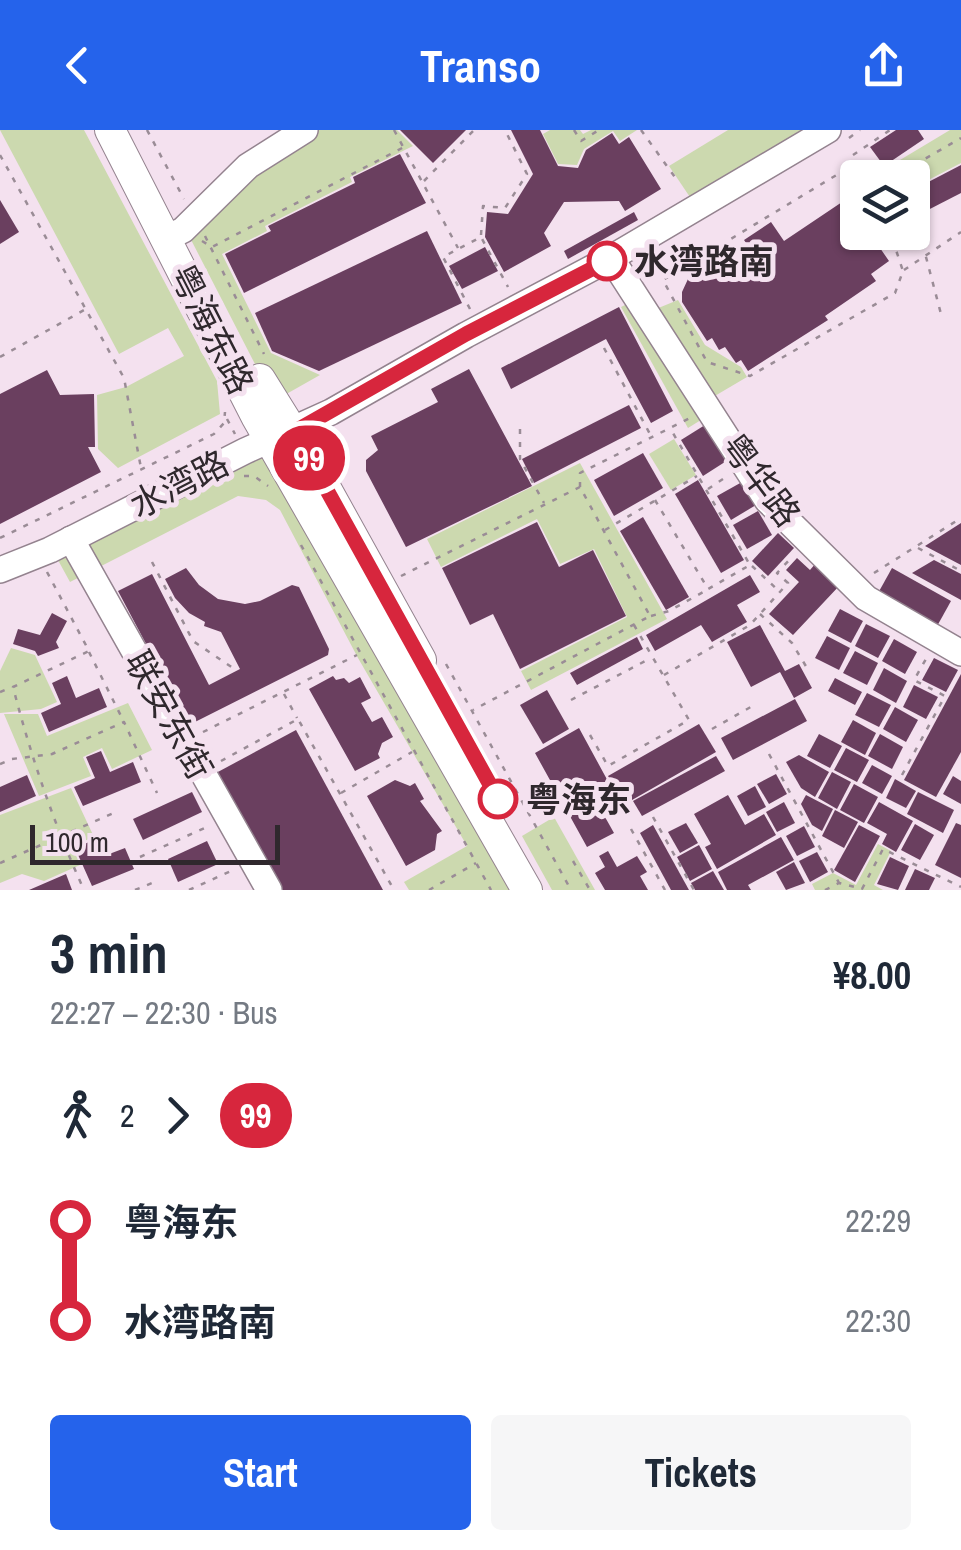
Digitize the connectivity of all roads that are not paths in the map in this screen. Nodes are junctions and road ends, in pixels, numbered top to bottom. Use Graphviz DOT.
graph roads {
  1 [pos="110,130"];
  2 [pos="131,130"];
  3 [pos="306,130"];
  4 [pos="836,135"];
  5 [pos="181,230"];
  6 [pos="611,258"];
  7 [pos="281,437"];
  8 [pos="71,539"];
  9 [pos="0,570"];
  10 [pos="961,653"];
  11 [pos="269,890"];
  12 [pos="528,890"];
  13 [pos="548,890"];
  1 -- 5 [label="main road, 粤海东路"];
  2 -- 5 [label="main road, 粤海东路"];
  3 -- 5 [label="street"];
  4 -- 6 [label="street, 水湾路"];
  5 -- 7 [label="main road, 粤海东路"];
  6 -- 7 [label="street, 水湾路"];
  6 -- 10 [label="street, 粤华路"];
  7 -- 8 [label="street, 水湾路"];
  7 -- 12 [label="main road, 粤海东路"];
  7 -- 13 [label="main road, 粤海东路"];
  8 -- 9 [label="street, 水湾路"];
  8 -- 11 [label="street, 联安东街"];
}
